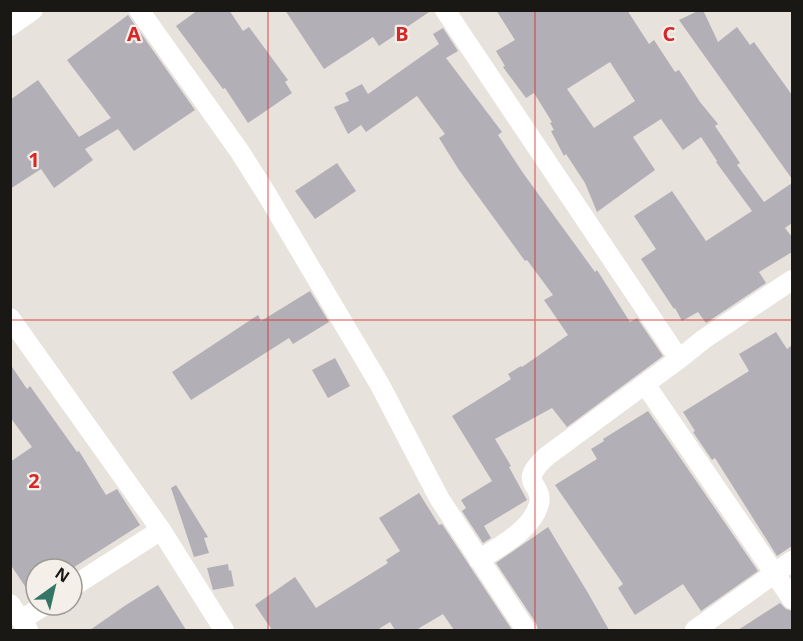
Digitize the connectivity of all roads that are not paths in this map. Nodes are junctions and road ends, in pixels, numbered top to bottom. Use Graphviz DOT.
graph roads {
  1 [pos="33,10"];
  2 [pos="139,10"];
  3 [pos="445,10"];
  4 [pos="10,26"];
  5 [pos="792,280"];
  6 [pos="10,318"];
  7 [pos="679,359"];
  8 [pos="645,384"];
  9 [pos="161,530"];
  10 [pos="479,560"];
  11 [pos="792,561"];
  12 [pos="775,573"];
  13 [pos="84,579"];
  14 [pos="792,599"];
  15 [pos="224,630"];
  16 [pos="526,630"];
  17 [pos="695,630"];
  1 -- 4 [label="street"];
  2 -- 10 [label="street"];
  3 -- 7 [label="street"];
  5 -- 7 [label="street"];
  6 -- 9 [label="street"];
  7 -- 8 [label="street"];
  8 -- 10 [label="street"];
  8 -- 12 [label="street"];
  9 -- 13 [label="street"];
  9 -- 15 [label="street"];
  10 -- 16 [label="street"];
  11 -- 12 [label="street"];
  12 -- 14 [label="street"];
  12 -- 17 [label="street"];
}
